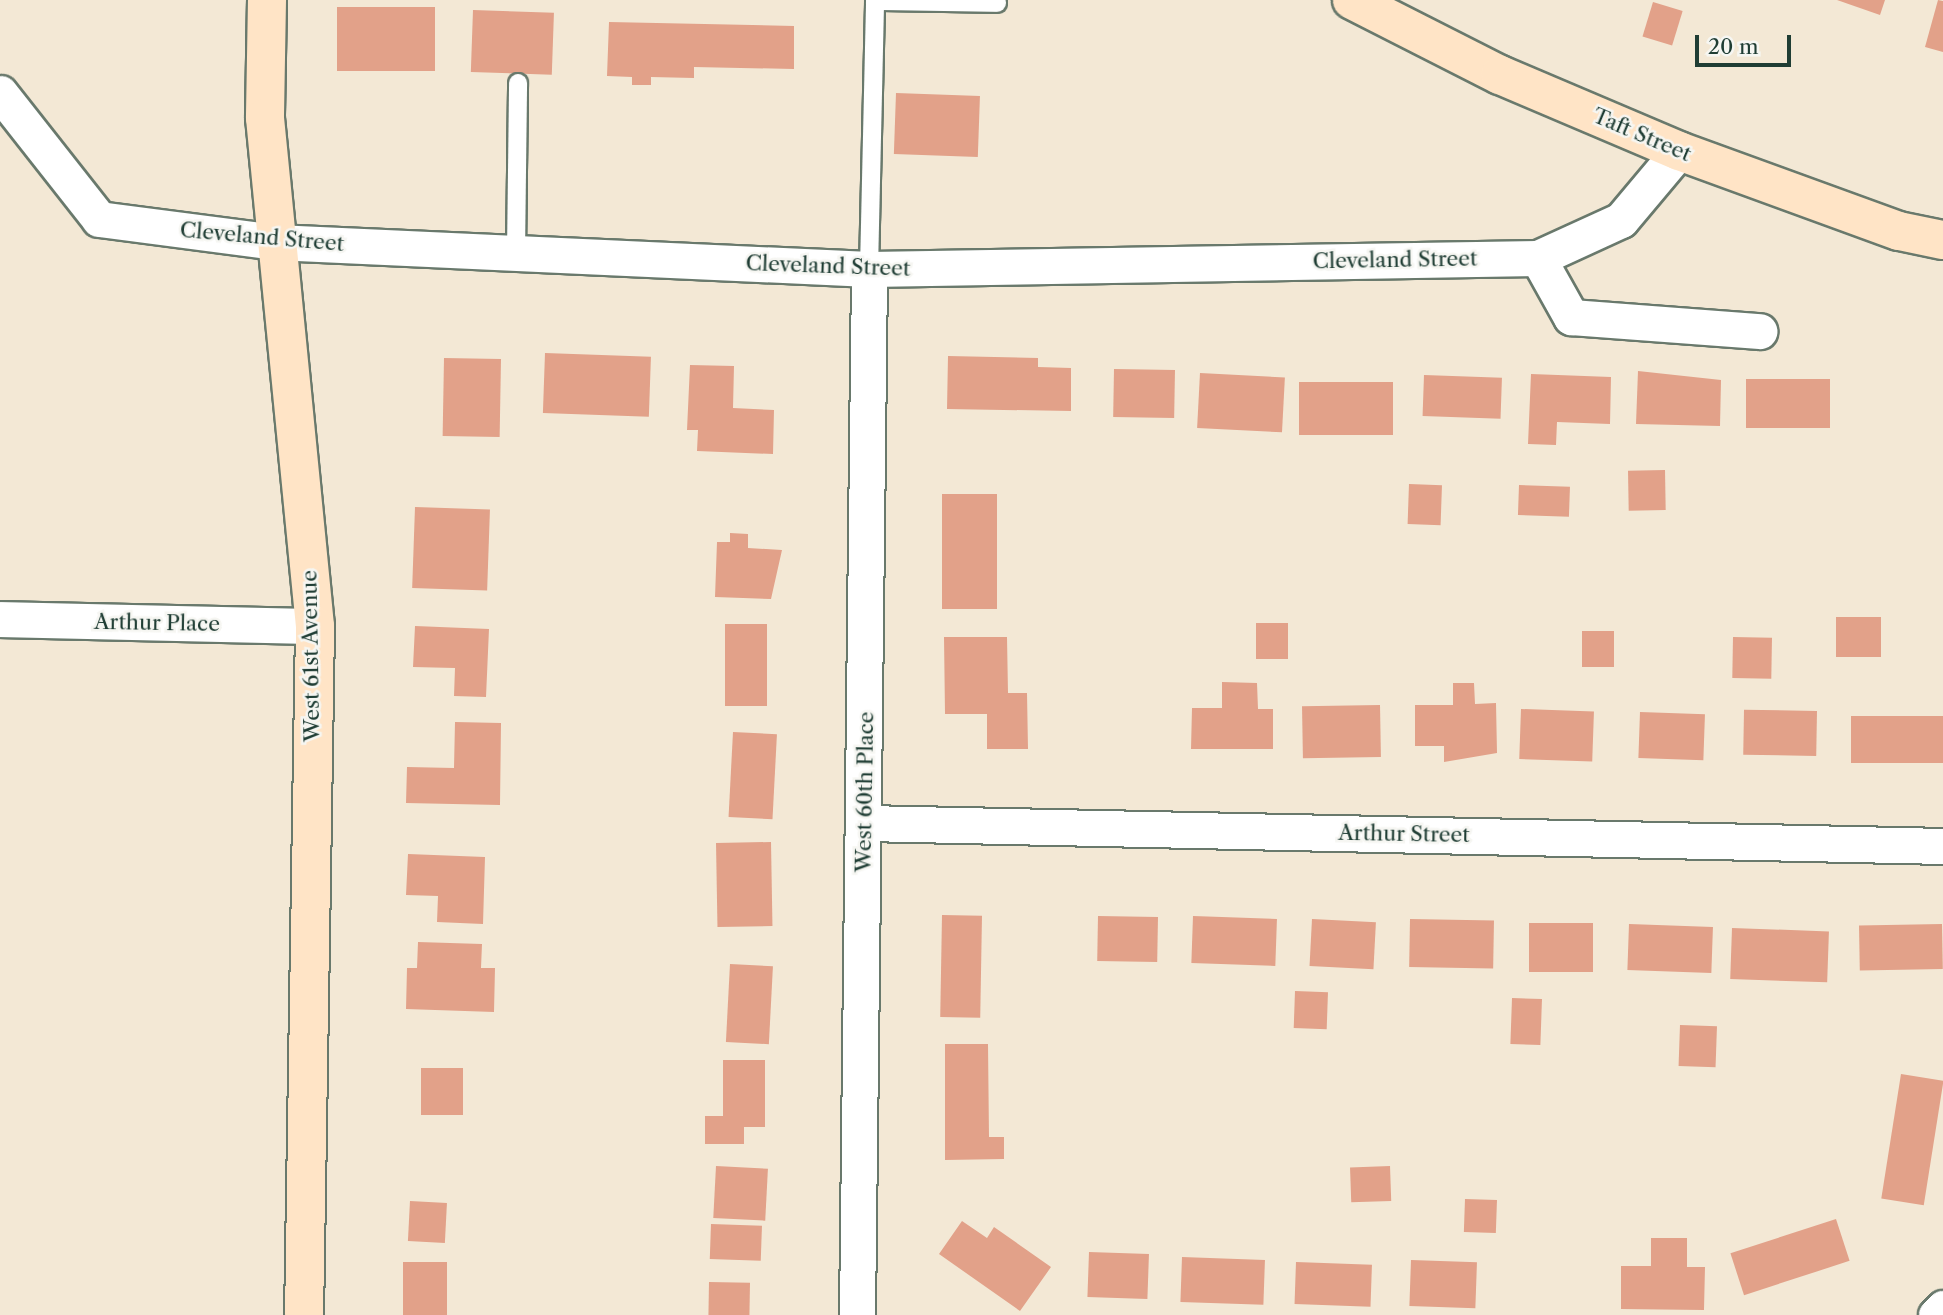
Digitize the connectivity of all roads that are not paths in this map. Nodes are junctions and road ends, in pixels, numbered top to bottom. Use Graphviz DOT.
graph roads {
  1 [pos="267,0"];
  2 [pos="1352,0"];
  3 [pos="875,1"];
  4 [pos="997,3"];
  5 [pos="518,83"];
  6 [pos="0,93"];
  7 [pos="1679,151"];
  8 [pos="1943,240"];
  9 [pos="275,242"];
  10 [pos="516,253"];
  11 [pos="1538,258"];
  12 [pos="869,269"];
  13 [pos="1759,331"];
  14 [pos="0,619"];
  15 [pos="315,626"];
  16 [pos="865,823"];
  17 [pos="1943,846"];
  18 [pos="1943,1308"];
  19 [pos="304,1315"];
  20 [pos="857,1315"];
  21 [pos="1936,1315"];
  1 -- 9 [label="main road, West 61st Avenue"];
  2 -- 7 [label="main road, Taft Street"];
  3 -- 4 [label="lane"];
  3 -- 12 [label="lane"];
  5 -- 10 [label="lane"];
  6 -- 9 [label="street, Cleveland Street"];
  7 -- 8 [label="main road, Taft Street"];
  7 -- 11 [label="street, Cleveland Street"];
  9 -- 10 [label="street, Cleveland Street"];
  9 -- 15 [label="main road, West 61st Avenue"];
  10 -- 12 [label="street, Cleveland Street"];
  11 -- 12 [label="street, Cleveland Street"];
  11 -- 13 [label="street"];
  12 -- 16 [label="street, West 60th Place"];
  14 -- 15 [label="street, Arthur Place"];
  15 -- 19 [label="main road, West 61st Avenue"];
  16 -- 17 [label="street, Arthur Street"];
  16 -- 20 [label="street, West 60th Place"];
  18 -- 21 [label="street"];
}
